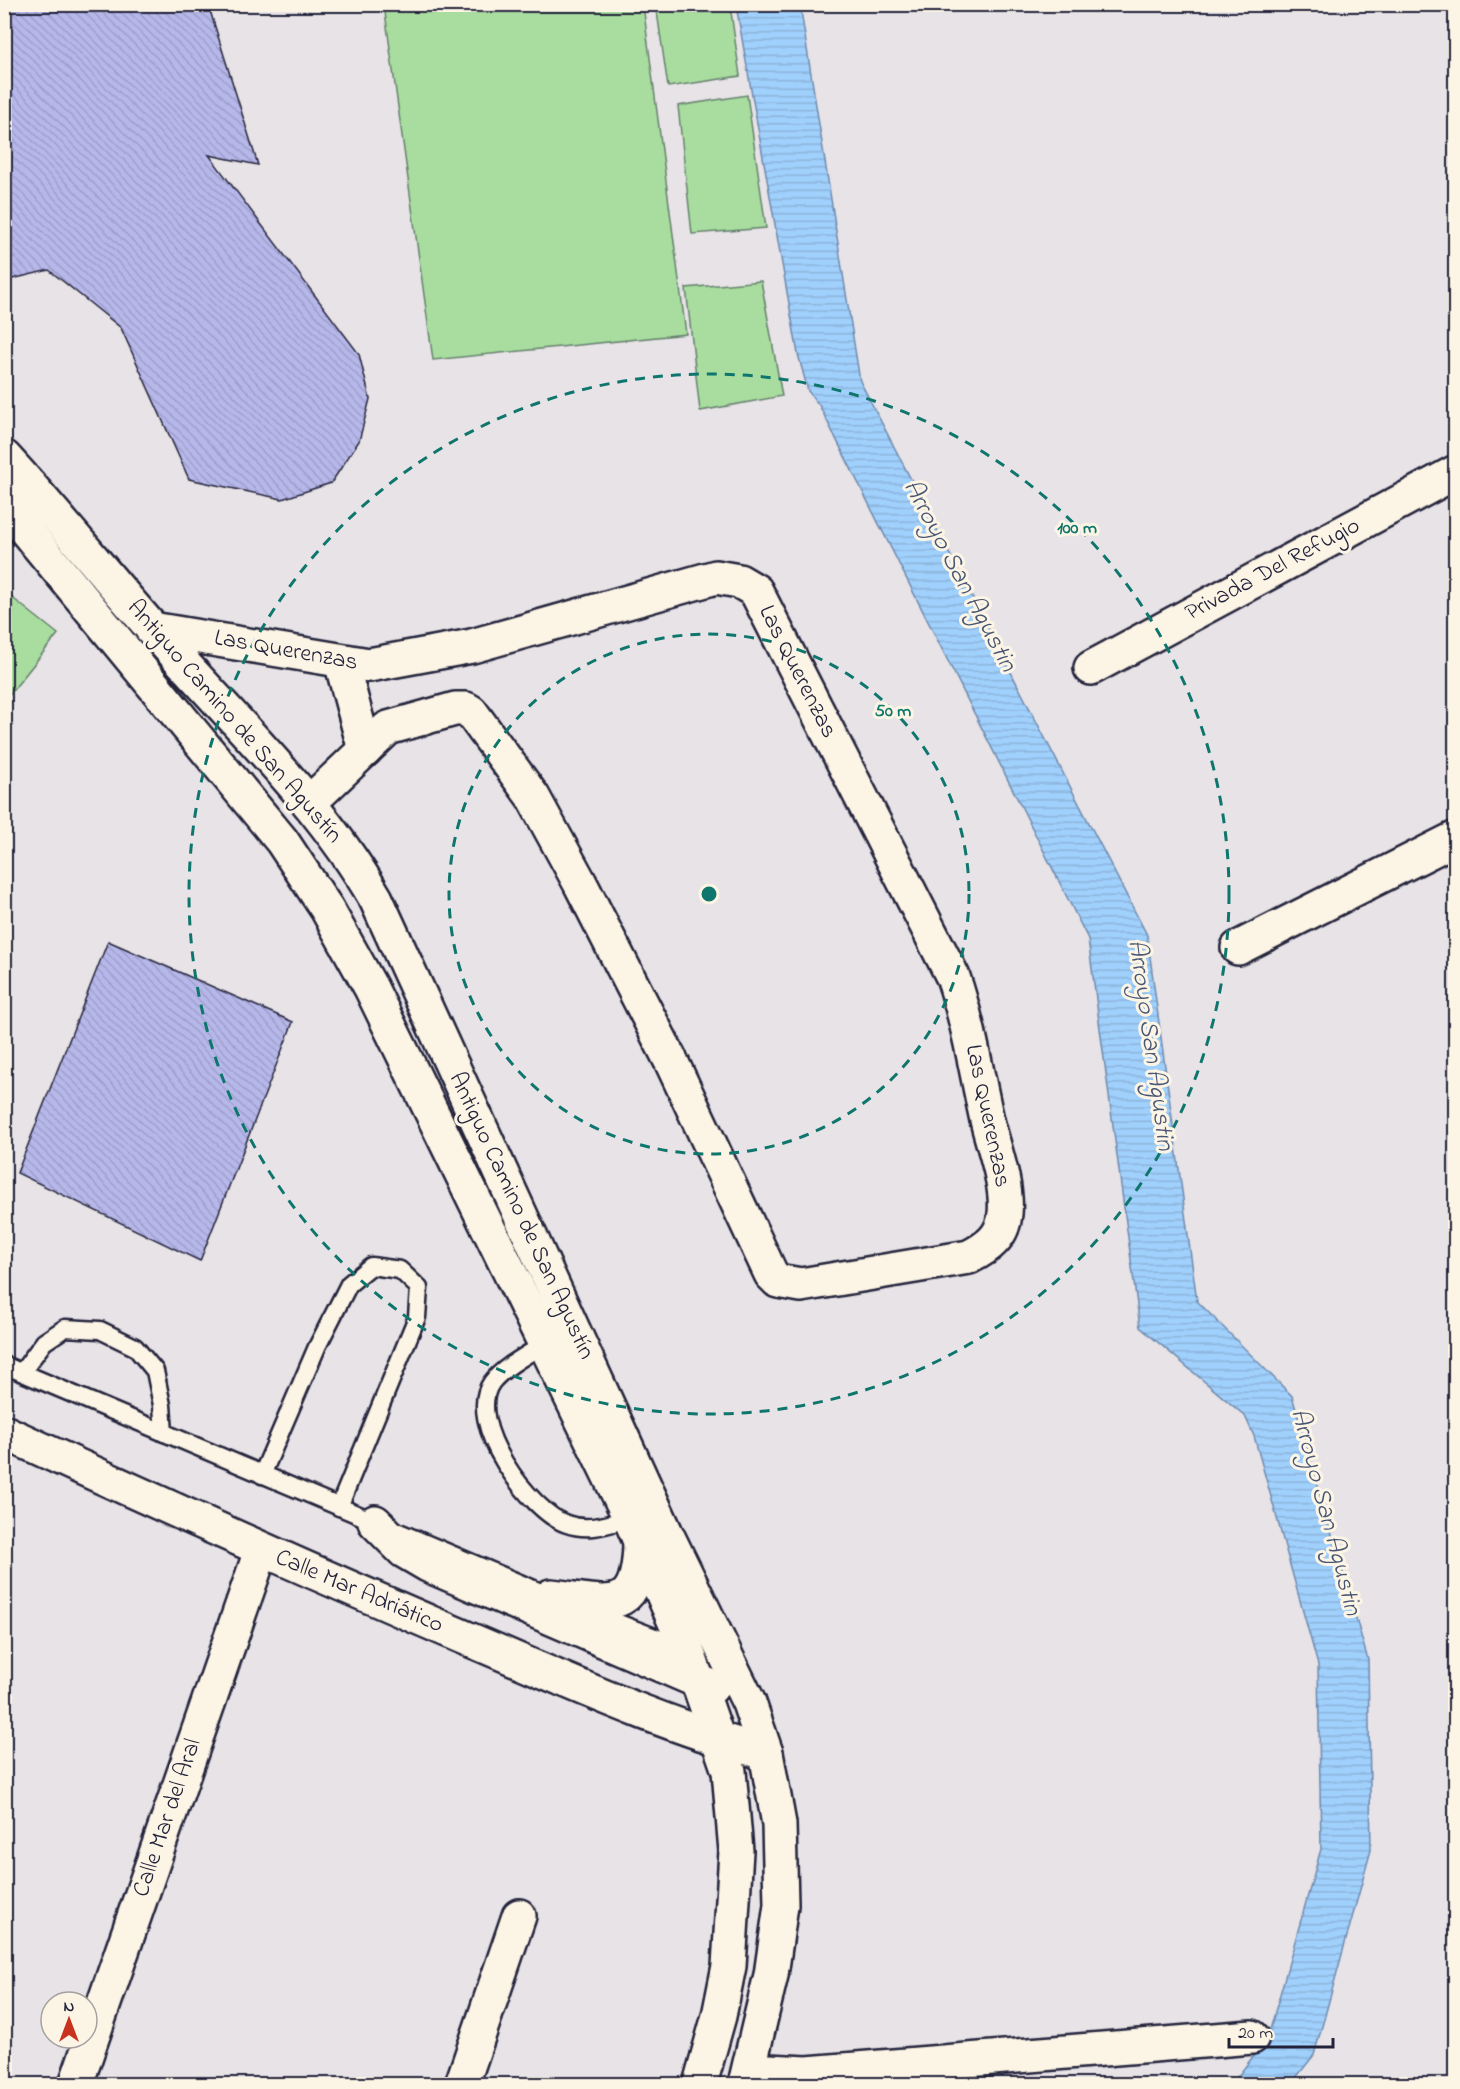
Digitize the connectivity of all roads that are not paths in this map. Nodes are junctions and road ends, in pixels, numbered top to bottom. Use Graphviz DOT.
graph roads {
  1 [pos="4,457"];
  2 [pos="1455,472"];
  3 [pos="4,504"];
  4 [pos="152,628"];
  5 [pos="341,661"];
  6 [pos="1091,668"];
  7 [pos="365,750"];
  8 [pos="309,803"];
  9 [pos="1455,838"];
  10 [pos="1238,948"];
  11 [pos="544,1344"];
  12 [pos="4,1365"];
  13 [pos="22,1372"];
  14 [pos="4,1432"];
  15 [pos="164,1433"];
  16 [pos="262,1475"];
  17 [pos="339,1507"];
  18 [pos="375,1522"];
  19 [pos="635,1531"];
  20 [pos="261,1551"];
  21 [pos="697,1595"];
  22 [pos="551,1596"];
  23 [pos="674,1618"];
  24 [pos="642,1632"];
  25 [pos="687,1650"];
  26 [pos="699,1681"];
  27 [pos="749,1703"];
  28 [pos="719,1741"];
  29 [pos="766,1753"];
  30 [pos="519,1916"];
  31 [pos="1252,2037"];
  32 [pos="747,2077"];
  33 [pos="76,2085"];
  34 [pos="462,2085"];
  35 [pos="700,2085"];
  1 -- 4 [label="street, Antiguo Camino de San Agustín"];
  2 -- 6 [label="street, Privada Del Refugio"];
  3 -- 11 [label="street, Antiguo Camino de San Agustín"];
  4 -- 5 [label="street, Las Querenzas"];
  4 -- 8 [label="street, Antiguo Camino de San Agustín"];
  5 -- 7 [label="street"];
  5 -- 7 [label="street, Las Querenzas"];
  7 -- 8 [label="street, Las Querenzas"];
  8 -- 21 [label="street, Antiguo Camino de San Agustín"];
  9 -- 10 [label="street"];
  11 -- 19 [label="street, Antiguo Camino de San Agustín"];
  11 -- 19 [label="lane"];
  12 -- 13 [label="lane"];
  13 -- 15 [label="lane"];
  13 -- 15 [label="lane"];
  14 -- 20 [label="street, Calle Mar Adriático"];
  15 -- 16 [label="lane"];
  16 -- 17 [label="lane"];
  16 -- 17 [label="lane"];
  17 -- 18 [label="lane"];
  18 -- 22 [label="lane"];
  18 -- 26 [label="street"];
  19 -- 22 [label="street"];
  19 -- 23 [label="street, Antiguo Camino de San Agustín"];
  20 -- 28 [label="street, Calle Mar Adriático"];
  20 -- 33 [label="street, Calle Mar del Aral"];
  21 -- 23 [label="lane"];
  21 -- 27 [label="street, Antiguo Camino de San Agustín"];
  22 -- 24 [label="lane"];
  23 -- 24 [label="lane"];
  23 -- 25 [label="street, Antiguo Camino de San Agustín"];
  24 -- 25 [label="lane"];
  25 -- 26 [label="street, Antiguo Camino de San Agustín"];
  26 -- 27 [label="street"];
  26 -- 28 [label="street, Antiguo Camino de San Agustín"];
  27 -- 29 [label="street, Antiguo Camino de San Agustín"];
  28 -- 29 [label="street, Calle Mar Adriático"];
  28 -- 35 [label="street, Antiguo Camino de San Agustín"];
  29 -- 32 [label="street, Antiguo Camino de San Agustín"];
  30 -- 34 [label="street"];
  31 -- 32 [label="street"];
}
